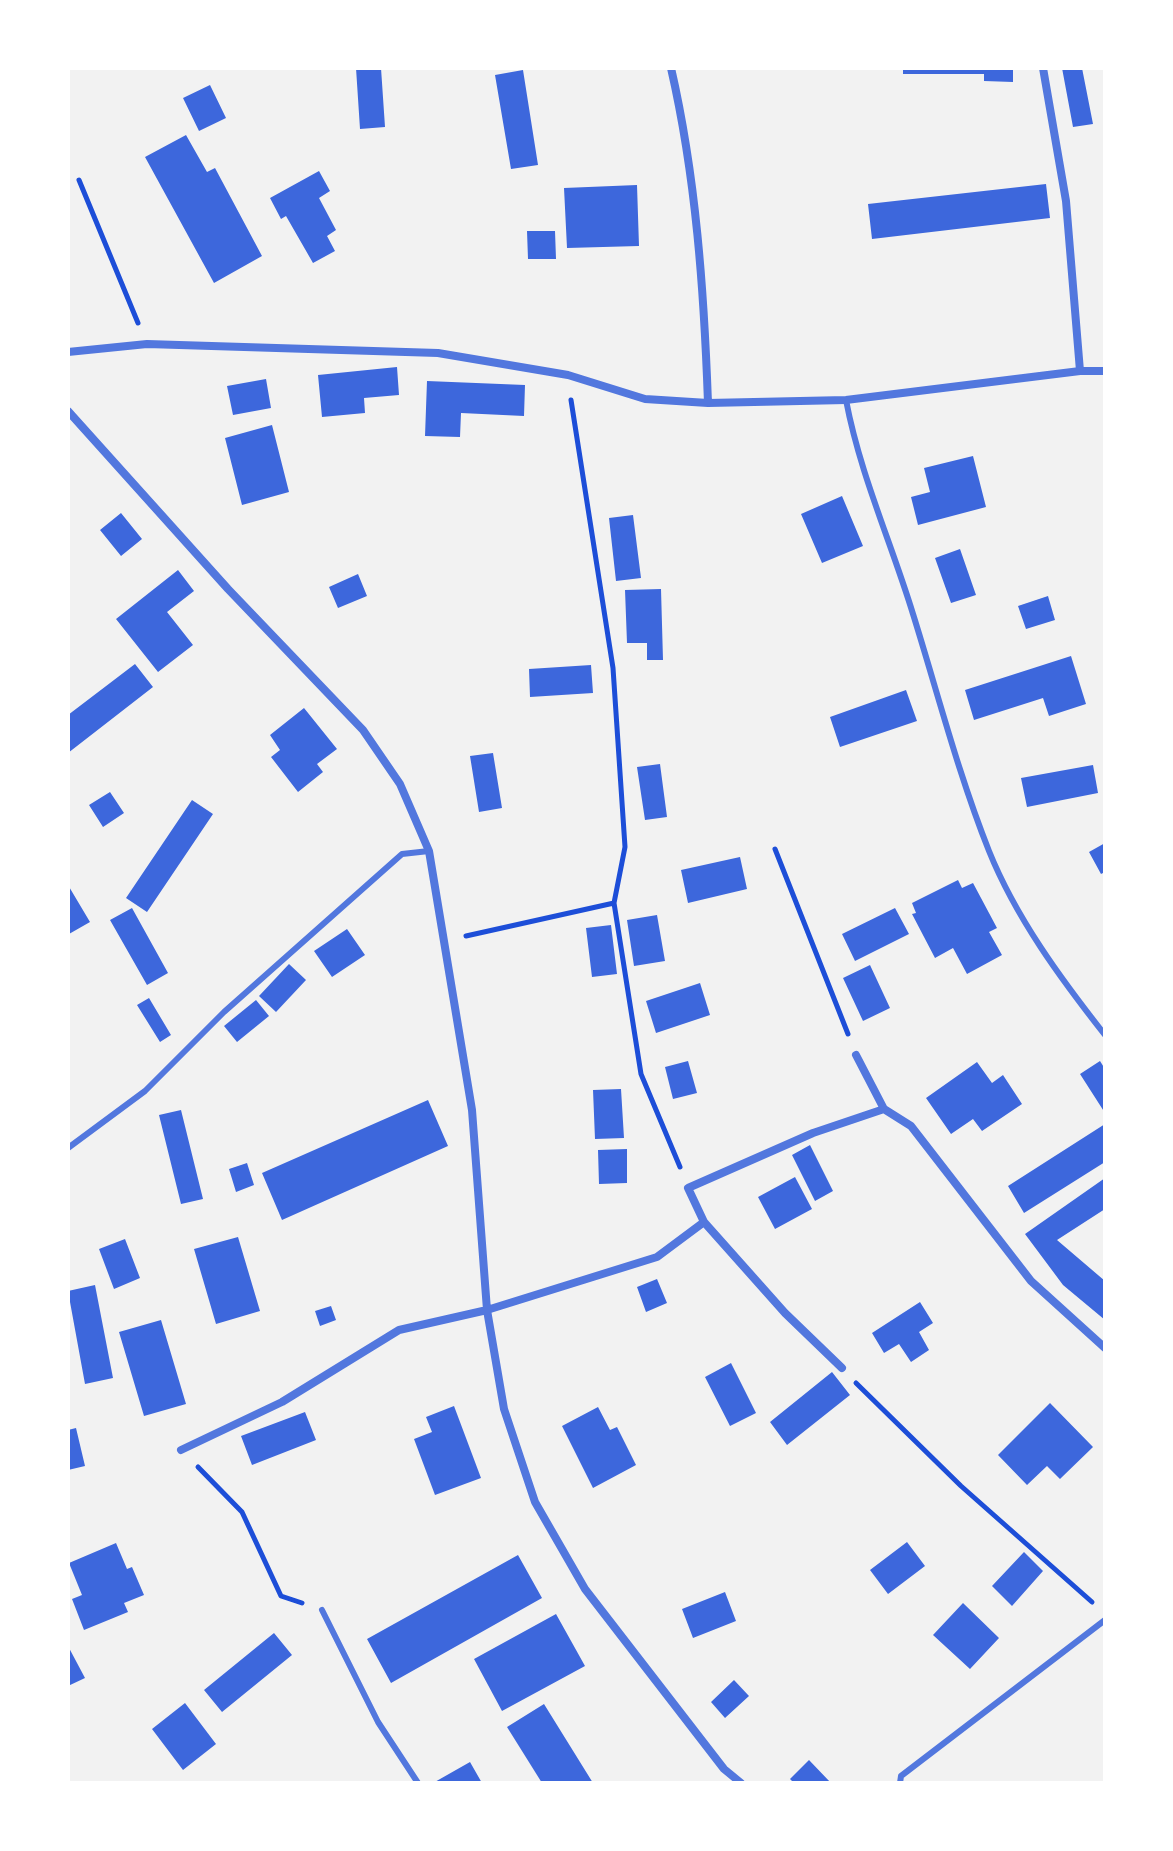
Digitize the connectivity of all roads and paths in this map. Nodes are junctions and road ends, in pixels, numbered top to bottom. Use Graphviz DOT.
graph roads {
  1 [pos="671,68"];
  2 [pos="1043,68"];
  3 [pos="79,180"];
  4 [pos="147,344"];
  5 [pos="68,352"];
  6 [pos="1080,371"];
  7 [pos="1105,371"];
  8 [pos="568,375"];
  9 [pos="846,400"];
  10 [pos="708,403"];
  11 [pos="68,411"];
  12 [pos="775,849"];
  13 [pos="429,851"];
  14 [pos="614,903"];
  15 [pos="444,941"];
  16 [pos="1105,1035"];
  17 [pos="856,1055"];
  18 [pos="884,1109"];
  19 [pos="68,1148"];
  20 [pos="688,1188"];
  21 [pos="704,1222"];
  22 [pos="487,1310"];
  23 [pos="1105,1348"];
  24 [pos="842,1368"];
  25 [pos="181,1450"];
  26 [pos="1093,1602"];
  27 [pos="322,1610"];
  28 [pos="1105,1620"];
  29 [pos="418,1783"];
  30 [pos="741,1783"];
  31 [pos="900,1783"];
  1 -- 10 [label="street"];
  2 -- 6 [label="street"];
  3 -- 4 [label="path"];
  4 -- 5 [label="street"];
  4 -- 8 [label="street"];
  6 -- 7 [label="street"];
  6 -- 9 [label="street"];
  8 -- 10 [label="street"];
  8 -- 14 [label="path"];
  9 -- 10 [label="street"];
  9 -- 16 [label="lane"];
  11 -- 13 [label="street"];
  12 -- 17 [label="path"];
  13 -- 15 [label="street"];
  13 -- 19 [label="lane"];
  14 -- 15 [label="path"];
  14 -- 20 [label="path"];
  15 -- 22 [label="street"];
  17 -- 18 [label="street"];
  18 -- 20 [label="street"];
  18 -- 23 [label="street"];
  20 -- 21 [label="street"];
  21 -- 22 [label="street"];
  21 -- 24 [label="street"];
  22 -- 25 [label="street"];
  22 -- 30 [label="street"];
  24 -- 26 [label="path"];
  25 -- 27 [label="path"];
  27 -- 29 [label="lane"];
  28 -- 31 [label="lane"];
}
